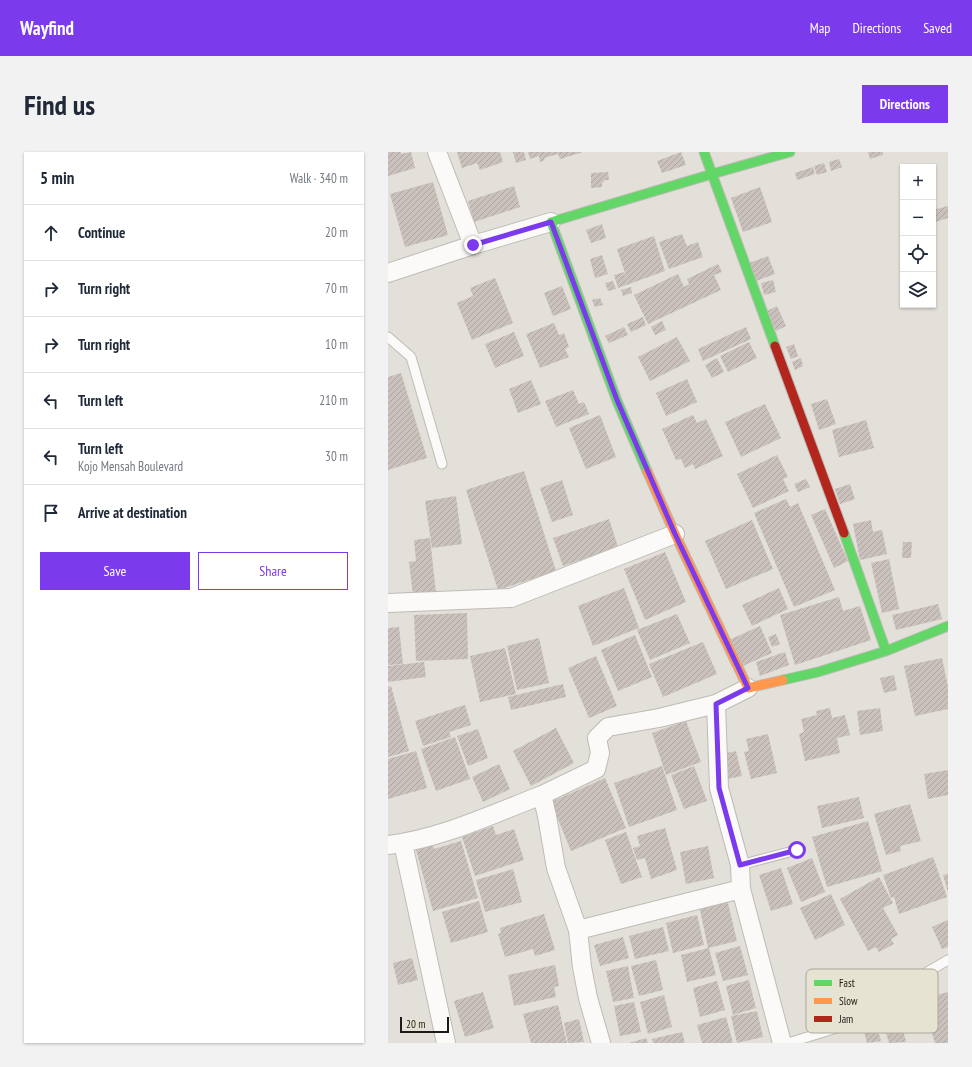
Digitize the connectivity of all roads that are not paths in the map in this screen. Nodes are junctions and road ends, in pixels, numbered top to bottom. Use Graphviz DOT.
graph roads {
  1 [pos="437,152"];
  2 [pos="704,152"];
  3 [pos="790,152"];
  4 [pos="712,174"];
  5 [pos="551,222"];
  6 [pos="473,245"];
  7 [pos="388,274"];
  8 [pos="388,337"];
  9 [pos="442,464"];
  10 [pos="675,534"];
  11 [pos="388,603"];
  12 [pos="948,626"];
  13 [pos="886,651"];
  14 [pos="748,688"];
  15 [pos="716,704"];
  16 [pos="542,795"];
  17 [pos="396,844"];
  18 [pos="797,850"];
  19 [pos="740,865"];
  20 [pos="741,889"];
  21 [pos="578,930"];
  22 [pos="948,960"];
  23 [pos="932,969"];
  24 [pos="820,1033"];
  25 [pos="446,1043"];
  26 [pos="601,1043"];
  27 [pos="782,1043"];
  28 [pos="788,1043"];
  1 -- 6 [label="street"];
  2 -- 4 [label="street"];
  3 -- 4 [label="street"];
  4 -- 5 [label="street"];
  4 -- 13 [label="street"];
  5 -- 6 [label="street"];
  5 -- 10 [label="street"];
  6 -- 7 [label="street"];
  8 -- 9 [label="lane"];
  10 -- 11 [label="street"];
  10 -- 14 [label="street"];
  12 -- 13 [label="street"];
  13 -- 14 [label="street"];
  14 -- 15 [label="street"];
  15 -- 16 [label="street"];
  15 -- 19 [label="street"];
  16 -- 17 [label="street"];
  16 -- 21 [label="street"];
  17 -- 25 [label="street"];
  18 -- 19 [label="lane"];
  19 -- 20 [label="street"];
  20 -- 21 [label="street"];
  20 -- 27 [label="street"];
  21 -- 26 [label="street"];
  22 -- 23 [label="lane"];
  24 -- 28 [label="lane"];
}
